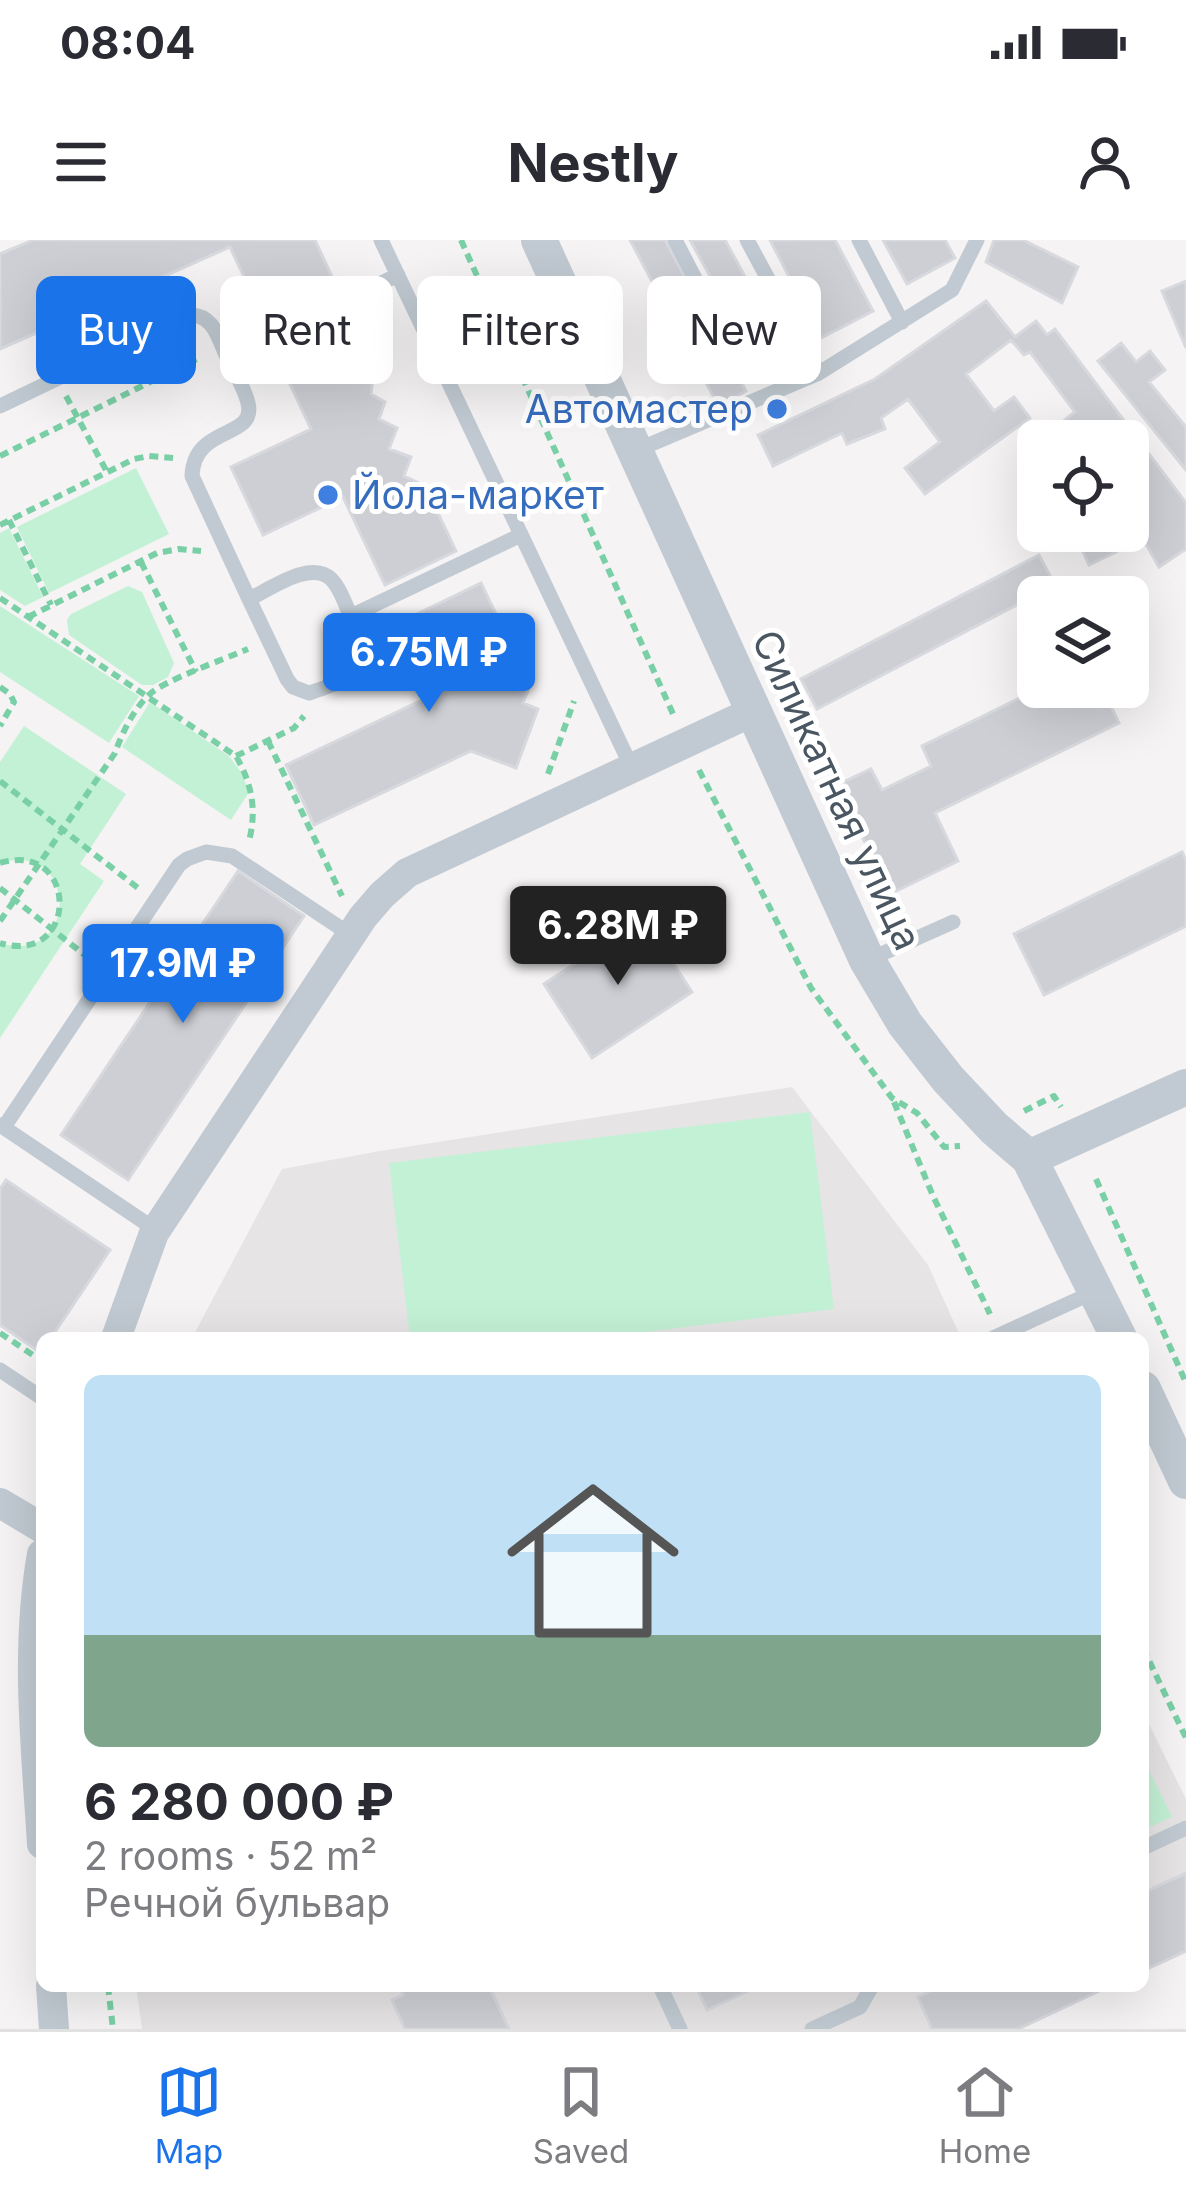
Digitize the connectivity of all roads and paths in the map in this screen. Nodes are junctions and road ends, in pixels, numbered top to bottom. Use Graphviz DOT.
graph roads {
  1 [pos="381,240"];
  2 [pos="539,240"];
  3 [pos="675,240"];
  4 [pos="747,240"];
  5 [pos="859,240"];
  6 [pos="973,242"];
  7 [pos="398,275"];
  8 [pos="694,276"];
  9 [pos="766,276"];
  10 [pos="393,277"];
  11 [pos="196,315"];
  12 [pos="902,322"];
  13 [pos="220,343"];
  14 [pos="220,353"];
  15 [pos="821,371"];
  16 [pos="46,384"];
  17 [pos="60,384"];
  18 [pos="239,384"];
  19 [pos="792,384"];
  20 [pos="0,406"];
  21 [pos="77,418"];
  22 [pos="634,452"];
  23 [pos="0,456"];
  24 [pos="194,459"];
  25 [pos="107,472"];
  26 [pos="9,520"];
  27 [pos="0,525"];
  28 [pos="521,535"];
  29 [pos="227,554"];
  30 [pos="141,561"];
  31 [pos="0,598"];
  32 [pos="249,599"];
  33 [pos="51,605"];
  34 [pos="351,616"];
  35 [pos="28,617"];
  36 [pos="268,640"];
  37 [pos="586,670"];
  38 [pos="196,672"];
  39 [pos="0,687"];
  40 [pos="318,691"];
  41 [pos="147,696"];
  42 [pos="752,712"];
  43 [pos="0,726"];
  44 [pos="268,741"];
  45 [pos="236,756"];
  46 [pos="632,768"];
  47 [pos="0,781"];
  48 [pos="542,789"];
  49 [pos="62,829"];
  50 [pos="241,861"];
  51 [pos="0,863"];
  52 [pos="38,865"];
  53 [pos="0,888"];
  54 [pos="15,899"];
  55 [pos="344,899"];
  56 [pos="155,901"];
  57 [pos="0,920"];
  58 [pos="953,922"];
  59 [pos="52,929"];
  60 [pos="351,935"];
  61 [pos="0,943"];
  62 [pos="867,960"];
  63 [pos="108,973"];
  64 [pos="1186,1087"];
  65 [pos="892,1099"];
  66 [pos="1024,1111"];
  67 [pos="1068,1120"];
  68 [pos="2,1126"];
  69 [pos="1030,1159"];
  70 [pos="1096,1179"];
  71 [pos="156,1230"];
  72 [pos="1097,1291"];
  73 [pos="118,1332"];
  74 [pos="994,1332"];
  75 [pos="1005,1332"];
  76 [pos="1116,1332"];
  77 [pos="0,1333"];
  78 [pos="36,1357"];
  79 [pos="0,1370"];
  80 [pos="1186,1383"];
  81 [pos="36,1394"];
  82 [pos="1149,1402"];
  83 [pos="1186,1481"];
  84 [pos="0,1503"];
  85 [pos="36,1524"];
  86 [pos="36,1587"];
  87 [pos="1149,1661"];
  88 [pos="1186,1738"];
  89 [pos="36,1756"];
  90 [pos="1186,1828"];
  91 [pos="1149,1845"];
  92 [pos="51,1992"];
  93 [pos="109,1992"];
  94 [pos="663,1992"];
  95 [pos="869,1992"];
  96 [pos="54,2029"];
  97 [pos="113,2029"];
  98 [pos="680,2029"];
  99 [pos="812,2029"];
  1 -- 7 [label="lane"];
  2 -- 22 [label="street, Силикатная улица"];
  3 -- 8 [label="lane"];
  4 -- 9 [label="lane"];
  5 -- 12 [label="lane"];
  6 -- 12 [label="lane"];
  7 -- 10 [label="lane"];
  7 -- 28 [label="lane"];
  11 -- 13 [label="lane"];
  12 -- 15 [label="lane"];
  14 -- 21 [label="path"];
  16 -- 20 [label="lane"];
  17 -- 21 [label="path"];
  18 -- 24 [label="lane"];
  19 -- 22 [label="lane"];
  21 -- 23 [label="path"];
  21 -- 25 [label="path"];
  22 -- 42 [label="street, Силикатная улица"];
  24 -- 25 [label="path"];
  24 -- 29 [label="lane"];
  25 -- 26 [label="path"];
  26 -- 27 [label="path"];
  26 -- 33 [label="path"];
  28 -- 34 [label="lane"];
  28 -- 37 [label="lane"];
  29 -- 30 [label="path"];
  29 -- 32 [label="lane"];
  30 -- 33 [label="path"];
  30 -- 38 [label="path"];
  31 -- 35 [label="path"];
  32 -- 34 [label="lane"];
  32 -- 36 [label="lane"];
  33 -- 35 [label="path"];
  34 -- 40 [label="lane"];
  35 -- 41 [label="path"];
  36 -- 38 [label="path"];
  36 -- 40 [label="lane"];
  37 -- 46 [label="lane"];
  37 -- 48 [label="path"];
  38 -- 41 [label="path"];
  39 -- 43 [label="path"];
  40 -- 44 [label="path"];
  41 -- 45 [label="path"];
  41 -- 49 [label="path"];
  42 -- 46 [label="street"];
  42 -- 62 [label="street, Силикатная улица"];
  44 -- 45 [label="path"];
  44 -- 55 [label="path"];
  45 -- 50 [label="path"];
  46 -- 60 [label="street"];
  47 -- 49 [label="path"];
  49 -- 52 [label="path"];
  49 -- 56 [label="path"];
  50 -- 56 [label="lane"];
  50 -- 60 [label="lane"];
  51 -- 52 [label="path"];
  52 -- 54 [label="path"];
  52 -- 59 [label="path"];
  53 -- 54 [label="path"];
  54 -- 57 [label="path"];
  54 -- 59 [label="path"];
  56 -- 63 [label="lane"];
  58 -- 62 [label="lane"];
  59 -- 61 [label="path"];
  59 -- 63 [label="path"];
  60 -- 71 [label="street"];
  62 -- 69 [label="street, Силикатная улица"];
  63 -- 68 [label="lane"];
  64 -- 69 [label="street"];
  65 -- 74 [label="path"];
  66 -- 67 [label="path"];
  68 -- 71 [label="lane"];
  69 -- 72 [label="street, Силикатная улица"];
  70 -- 80 [label="path"];
  71 -- 73 [label="street"];
  72 -- 75 [label="lane"];
  72 -- 76 [label="street, Силикатная улица"];
  77 -- 78 [label="path"];
  79 -- 81 [label="lane"];
  82 -- 83 [label="street"];
  84 -- 85 [label="street"];
  86 -- 89 [label="street"];
  87 -- 88 [label="path"];
  90 -- 91 [label="lane"];
  92 -- 96 [label="street"];
  93 -- 97 [label="path"];
  94 -- 98 [label="lane"];
  95 -- 99 [label="lane"];
}
